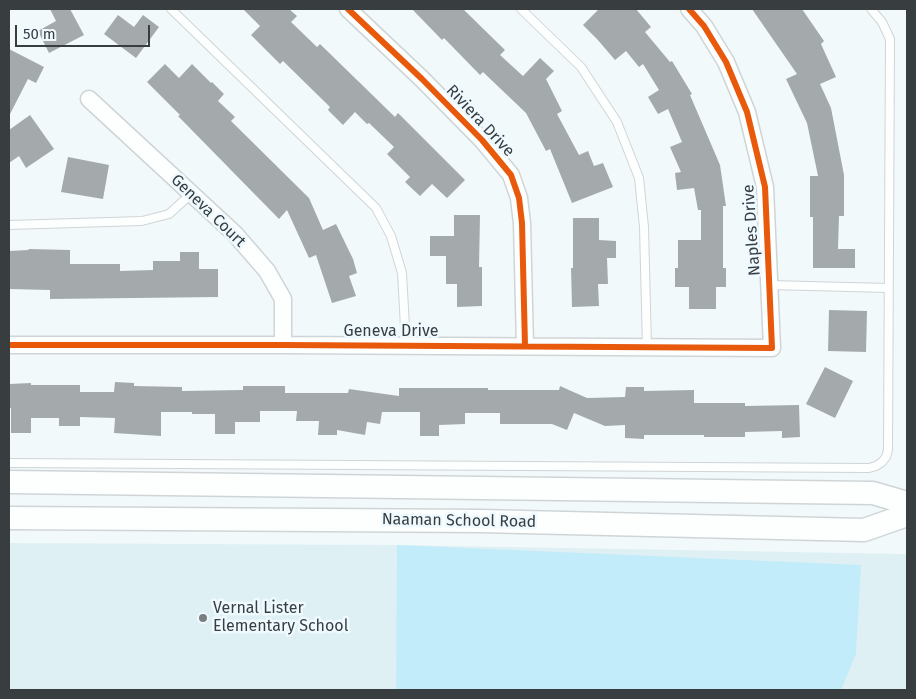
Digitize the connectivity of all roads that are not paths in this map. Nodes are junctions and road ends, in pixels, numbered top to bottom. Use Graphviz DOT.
graph roads {
  1 [pos="171,9"];
  2 [pos="348,9"];
  3 [pos="521,9"];
  4 [pos="689,9"];
  5 [pos="871,9"];
  6 [pos="89,99"];
  7 [pos="191,194"];
  8 [pos="9,225"];
  9 [pos="770,285"];
  10 [pos="888,288"];
  11 [pos="9,345"];
  12 [pos="283,345"];
  13 [pos="406,345"];
  14 [pos="525,346"];
  15 [pos="647,348"];
  16 [pos="772,348"];
  17 [pos="9,463"];
  18 [pos="9,482"];
  19 [pos="907,503"];
  20 [pos="907,515"];
  21 [pos="9,518"];
  1 -- 13 [label="lane"];
  2 -- 14 [label="street, Riviera Drive"];
  3 -- 15 [label="lane"];
  4 -- 9 [label="street, Naples Drive"];
  5 -- 10 [label="lane"];
  6 -- 7 [label="street, Geneva Court"];
  7 -- 8 [label="lane"];
  7 -- 12 [label="street, Geneva Court"];
  9 -- 10 [label="lane"];
  9 -- 16 [label="street, Naples Drive"];
  10 -- 17 [label="lane"];
  11 -- 12 [label="street, Geneva Drive"];
  12 -- 13 [label="street, Geneva Drive"];
  13 -- 14 [label="street, Geneva Drive"];
  14 -- 15 [label="street, Geneva Drive"];
  15 -- 16 [label="street, Geneva Drive"];
  18 -- 19 [label="main road, Naaman School Road"];
  20 -- 21 [label="main road, Naaman School Road"];
}
